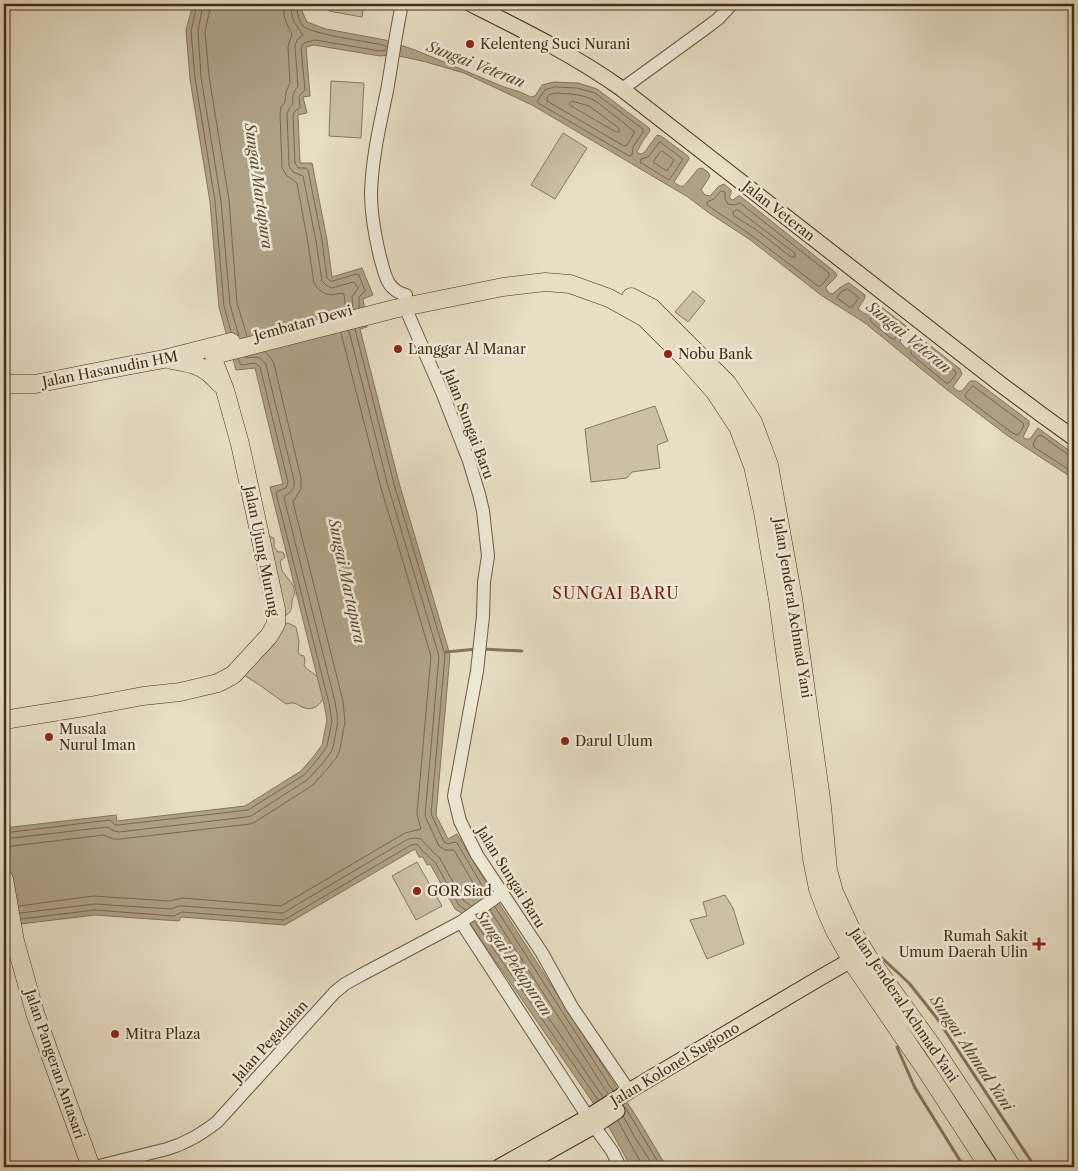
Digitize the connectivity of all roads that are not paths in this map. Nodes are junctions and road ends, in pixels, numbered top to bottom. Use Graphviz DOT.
graph roads {
  1 [pos="402,4"];
  2 [pos="471,4"];
  3 [pos="732,4"];
  4 [pos="622,89"];
  5 [pos="399,303"];
  6 [pos="217,350"];
  7 [pos="164,359"];
  8 [pos="4,382"];
  9 [pos="225,390"];
  10 [pos="1074,438"];
  11 [pos="4,720"];
  12 [pos="4,879"];
  13 [pos="499,894"];
  14 [pos="462,921"];
  15 [pos="4,933"];
  16 [pos="16,962"];
  17 [pos="854,964"];
  18 [pos="886,981"];
  19 [pos="30,1015"];
  20 [pos="629,1095"];
  21 [pos="592,1121"];
  22 [pos="990,1133"];
  23 [pos="974,1144"];
  24 [pos="79,1167"];
  25 [pos="91,1167"];
  26 [pos="95,1167"];
  27 [pos="499,1167"];
  28 [pos="521,1167"];
  29 [pos="620,1167"];
  30 [pos="989,1167"];
  31 [pos="1012,1167"];
  1 -- 5 [label="street"];
  2 -- 4 [label="main road, Jalan Veteran"];
  3 -- 4 [label="street"];
  4 -- 10 [label="main road, Jalan Veteran"];
  5 -- 6 [label="highway, Jembatan Dewi"];
  5 -- 13 [label="street, Jalan Sungai Baru"];
  5 -- 17 [label="highway, Jalan Jenderal Achmad Yani"];
  5 -- 18 [label="highway, Jalan Jenderal Achmad Yani"];
  6 -- 7 [label="highway, Jalan Hasanudin HM"];
  6 -- 9 [label="highway, Jalan Ujung Murung"];
  7 -- 8 [label="highway, Jalan Hasanudin HM"];
  7 -- 9 [label="highway"];
  9 -- 11 [label="highway, Jalan Ujung Murung"];
  12 -- 16 [label="highway"];
  13 -- 14 [label="street, Jalan Pegadaian"];
  13 -- 20 [label="street, Jalan Sungai Baru"];
  14 -- 21 [label="street"];
  14 -- 26 [label="street, Jalan Pegadaian"];
  15 -- 16 [label="highway"];
  16 -- 19 [label="highway, Jalan Pangeran Antasari"];
  17 -- 18 [label="main road"];
  17 -- 20 [label="main road, Jalan Kolonel Sugiono"];
  17 -- 23 [label="highway, Jalan Jenderal Achmad Yani"];
  18 -- 22 [label="highway, Jalan Jenderal Achmad Yani"];
  19 -- 24 [label="highway, Jalan Pangeran Antasari"];
  19 -- 25 [label="highway, Jalan Pangeran Antasari"];
  20 -- 21 [label="main road, Jalan Kolonel Sugiono"];
  21 -- 27 [label="main road, Jalan Kolonel Sugiono"];
  21 -- 28 [label="main road, Jalan Kolonel Sugiono"];
  21 -- 29 [label="street"];
  22 -- 23 [label="highway"];
  22 -- 31 [label="highway, Jalan Jenderal Achmad Yani"];
  23 -- 30 [label="highway, Jalan Jenderal Achmad Yani"];
}
